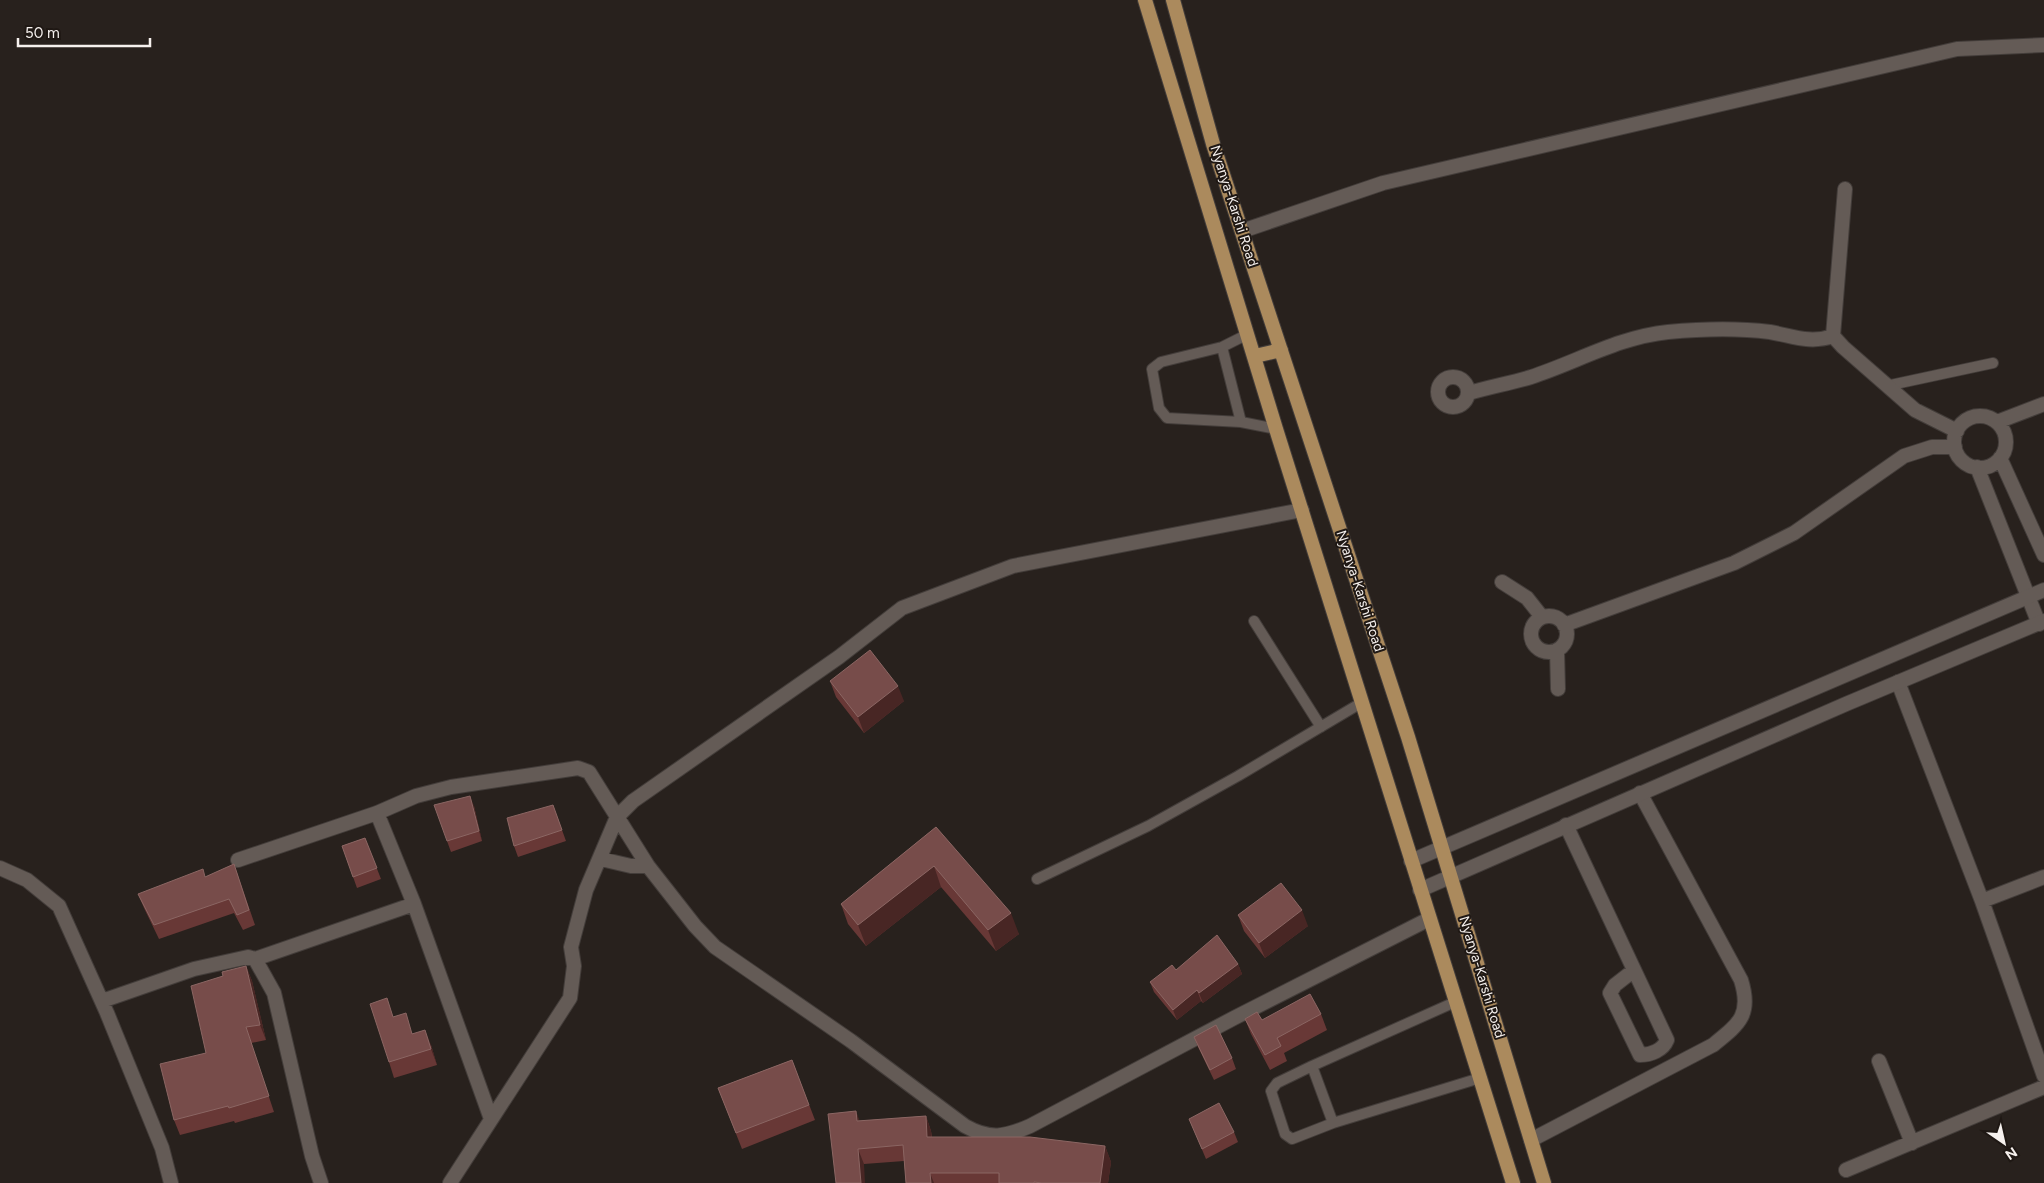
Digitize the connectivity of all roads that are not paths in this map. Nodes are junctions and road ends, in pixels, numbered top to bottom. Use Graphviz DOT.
graph roads {
  1 [pos="1146,0"];
  2 [pos="1173,0"];
  3 [pos="2044,45"];
  4 [pos="1845,189"];
  5 [pos="1242,231"];
  6 [pos="1248,334"];
  7 [pos="1833,336"];
  8 [pos="1222,348"];
  9 [pos="1281,350"];
  10 [pos="1255,356"];
  11 [pos="1992,363"];
  12 [pos="1886,386"];
  13 [pos="1469,393"];
  14 [pos="2044,404"];
  15 [pos="1241,422"];
  16 [pos="1997,422"];
  17 [pos="1276,429"];
  18 [pos="1957,431"];
  19 [pos="1955,447"];
  20 [pos="2000,458"];
  21 [pos="1977,467"];
  22 [pos="1302,510"];
  23 [pos="2044,555"];
  24 [pos="1502,582"];
  25 [pos="2044,590"];
  26 [pos="2029,596"];
  27 [pos="1542,618"];
  28 [pos="1254,621"];
  29 [pos="2042,622"];
  30 [pos="1564,625"];
  31 [pos="1556,650"];
  32 [pos="1898,682"];
  33 [pos="1558,689"];
  34 [pos="1361,703"];
  35 [pos="1321,727"];
  36 [pos="1640,793"];
  37 [pos="377,813"];
  38 [pos="617,817"];
  39 [pos="1566,825"];
  40 [pos="1442,848"];
  41 [pos="600,859"];
  42 [pos="238,860"];
  43 [pos="1410,861"];
  44 [pos="648,866"];
  45 [pos="0,868"];
  46 [pos="1450,875"];
  47 [pos="2044,877"];
  48 [pos="1037,879"];
  49 [pos="1420,890"];
  50 [pos="1982,901"];
  51 [pos="414,904"];
  52 [pos="1430,919"];
  53 [pos="255,959"];
  54 [pos="1633,971"];
  55 [pos="102,1001"];
  56 [pos="1456,1002"];
  57 [pos="1878,1062"];
  58 [pos="1312,1066"];
  59 [pos="2044,1076"];
  60 [pos="1480,1078"];
  61 [pos="2044,1087"];
  62 [pos="491,1119"];
  63 [pos="1333,1123"];
  64 [pos="1531,1140"];
  65 [pos="1912,1142"];
  66 [pos="1846,1170"];
  67 [pos="172,1183"];
  68 [pos="321,1183"];
  69 [pos="450,1183"];
  70 [pos="1513,1183"];
  71 [pos="1544,1183"];
  1 -- 6 [label="main road, Nyanya-Karshi Road"];
  2 -- 5 [label="main road, Nyanya-Karshi Road"];
  3 -- 5 [label="street"];
  4 -- 7 [label="street"];
  5 -- 9 [label="main road, Nyanya-Karshi Road"];
  6 -- 8 [label="lane"];
  6 -- 10 [label="main road, Nyanya-Karshi Road"];
  7 -- 12 [label="street"];
  7 -- 13 [label="street"];
  8 -- 15 [label="lane"];
  8 -- 15 [label="lane"];
  9 -- 10 [label="main road"];
  9 -- 40 [label="main road, Nyanya-Karshi Road"];
  10 -- 17 [label="main road, Nyanya-Karshi Road"];
  11 -- 12 [label="lane"];
  12 -- 18 [label="street"];
  14 -- 16 [label="street"];
  15 -- 17 [label="lane"];
  16 -- 18 [label="street"];
  16 -- 20 [label="street"];
  17 -- 22 [label="main road, Nyanya-Karshi Road"];
  18 -- 19 [label="street"];
  19 -- 21 [label="street"];
  19 -- 30 [label="street"];
  20 -- 21 [label="street"];
  20 -- 23 [label="street"];
  21 -- 26 [label="street"];
  22 -- 34 [label="main road, Nyanya-Karshi Road"];
  22 -- 38 [label="street"];
  24 -- 27 [label="street"];
  25 -- 26 [label="street"];
  26 -- 29 [label="street"];
  26 -- 40 [label="street"];
  27 -- 30 [label="street"];
  27 -- 31 [label="street"];
  28 -- 35 [label="lane"];
  29 -- 32 [label="street"];
  30 -- 31 [label="street"];
  31 -- 33 [label="street"];
  32 -- 36 [label="street"];
  32 -- 50 [label="street"];
  34 -- 35 [label="lane"];
  34 -- 43 [label="main road, Nyanya-Karshi Road"];
  35 -- 48 [label="lane"];
  36 -- 39 [label="street"];
  36 -- 64 [label="street"];
  37 -- 38 [label="street"];
  37 -- 42 [label="street"];
  37 -- 51 [label="street"];
  38 -- 41 [label="street"];
  38 -- 44 [label="street"];
  39 -- 46 [label="street"];
  39 -- 54 [label="street"];
  40 -- 43 [label="street"];
  40 -- 46 [label="main road, Nyanya-Karshi Road"];
  41 -- 44 [label="street"];
  41 -- 62 [label="street"];
  43 -- 49 [label="main road, Nyanya-Karshi Road"];
  44 -- 52 [label="street"];
  45 -- 55 [label="street"];
  46 -- 49 [label="street"];
  46 -- 64 [label="main road, Nyanya-Karshi Road"];
  47 -- 50 [label="street"];
  49 -- 52 [label="main road, Nyanya-Karshi Road"];
  50 -- 59 [label="street"];
  51 -- 53 [label="street"];
  51 -- 62 [label="street"];
  52 -- 56 [label="main road, Nyanya-Karshi Road"];
  53 -- 55 [label="street"];
  53 -- 68 [label="street"];
  54 -- 54 [label="street"];
  55 -- 67 [label="street"];
  56 -- 58 [label="lane"];
  56 -- 60 [label="main road, Nyanya-Karshi Road"];
  57 -- 65 [label="street"];
  58 -- 63 [label="lane"];
  58 -- 63 [label="lane"];
  60 -- 63 [label="lane"];
  60 -- 70 [label="main road, Nyanya-Karshi Road"];
  61 -- 65 [label="street"];
  62 -- 69 [label="street"];
  64 -- 71 [label="main road, Nyanya-Karshi Road"];
  65 -- 66 [label="street"];
}
